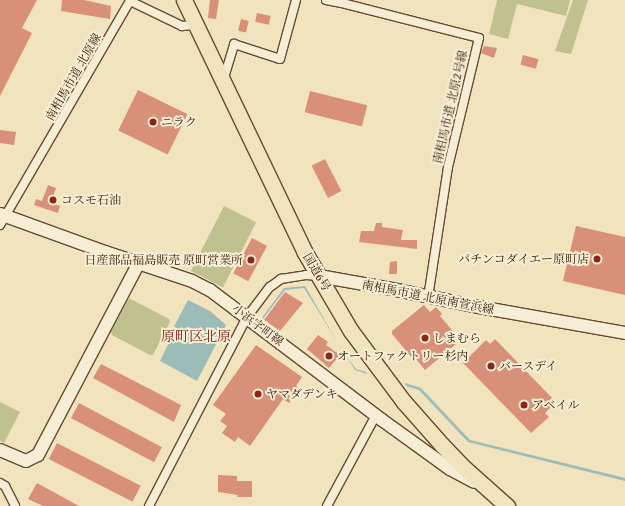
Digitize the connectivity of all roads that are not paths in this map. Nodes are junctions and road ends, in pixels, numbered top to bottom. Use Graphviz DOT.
graph roads {
  1 [pos="184,0"];
  2 [pos="296,0"];
  3 [pos="326,0"];
  4 [pos="129,1"];
  5 [pos="342,2"];
  6 [pos="194,25"];
  7 [pos="222,82"];
  8 [pos="2,218"];
  9 [pos="139,263"];
  10 [pos="319,276"];
  11 [pos="428,297"];
  12 [pos="247,318"];
  13 [pos="625,333"];
  14 [pos="376,416"];
  15 [pos="0,450"];
  16 [pos="0,482"];
  17 [pos="487,490"];
  18 [pos="15,506"];
  19 [pos="149,506"];
  20 [pos="327,506"];
  21 [pos="507,506"];
  1 -- 6 [label="highway, 国道6号"];
  2 -- 7 [label="street"];
  3 -- 5 [label="street"];
  4 -- 6 [label="street, 南相馬市道 北原線"];
  4 -- 8 [label="street, 南相馬市道 北原線"];
  5 -- 11 [label="street, 南相馬市道 北原2号線"];
  6 -- 7 [label="highway, 国道6号"];
  7 -- 10 [label="highway, 国道6号"];
  8 -- 9 [label="street, 小浜字町線"];
  9 -- 12 [label="street, 小浜字町線"];
  9 -- 15 [label="street"];
  10 -- 11 [label="street, 南相馬市道 北原南萱浜線"];
  10 -- 12 [label="street, 南相馬市道 北原南萱浜線"];
  10 -- 17 [label="highway, 国道6号"];
  11 -- 13 [label="street, 南相馬市道 北原南萱浜線"];
  12 -- 14 [label="street, 小浜字町線"];
  12 -- 19 [label="street, 南相馬市道 北原南萱浜線"];
  14 -- 17 [label="street, 小浜字町線"];
  14 -- 20 [label="street"];
  16 -- 18 [label="street"];
  17 -- 21 [label="highway, 国道6号"];
}
